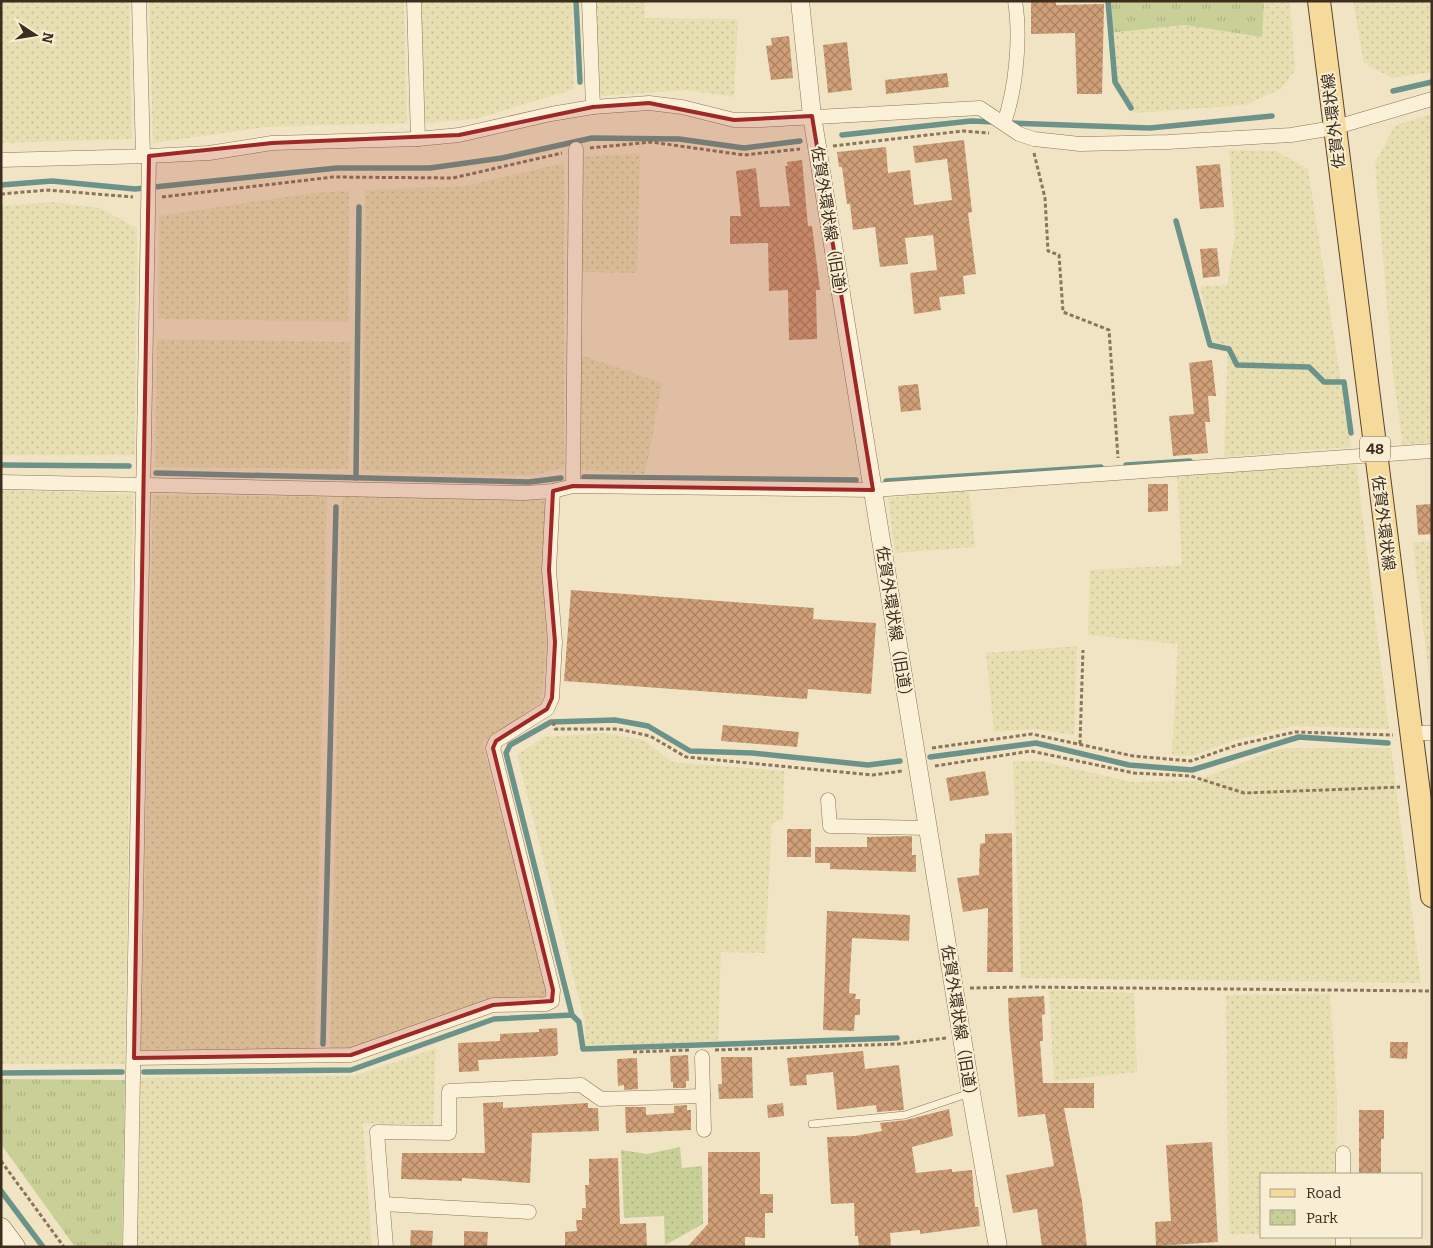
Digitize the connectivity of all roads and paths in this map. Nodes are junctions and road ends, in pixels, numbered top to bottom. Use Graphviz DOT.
graph roads {
  1 [pos="139,1"];
  2 [pos="414,1"];
  3 [pos="589,1"];
  4 [pos="800,1"];
  5 [pos="1015,1"];
  6 [pos="1319,1"];
  7 [pos="1432,98"];
  8 [pos="593,107"];
  9 [pos="812,116"];
  10 [pos="1004,123"];
  11 [pos="1333,128"];
  12 [pos="992,133"];
  13 [pos="418,139"];
  14 [pos="1034,139"];
  15 [pos="817,148"];
  16 [pos="576,150"];
  17 [pos="146,156"];
  18 [pos="1,160"];
  19 [pos="1,194"];
  20 [pos="148,198"];
  21 [pos="1432,452"];
  22 [pos="1375,455"];
  23 [pos="1119,473"];
  24 [pos="1,482"];
  25 [pos="144,484"];
  26 [pos="574,486"];
  27 [pos="872,490"];
  28 [pos="553,492"];
  29 [pos="1084,650"];
  30 [pos="555,729"];
  31 [pos="1421,733"];
  32 [pos="1080,744"];
  33 [pos="915,751"];
  34 [pos="918,768"];
  35 [pos="1418,793"];
  36 [pos="828,800"];
  37 [pos="928,828"];
  38 [pos="1432,896"];
  39 [pos="954,989"];
  40 [pos="1432,991"];
  41 [pos="962,1036"];
  42 [pos="633,1052"];
  43 [pos="702,1052"];
  44 [pos="134,1058"];
  45 [pos="971,1093"];
  46 [pos="703,1096"];
  47 [pos="812,1124"];
  48 [pos="704,1130"];
  49 [pos="1343,1153"];
  50 [pos="1,1162"];
  51 [pos="1343,1173"];
  52 [pos="382,1204"];
  53 [pos="529,1212"];
  54 [pos="1,1228"];
  55 [pos="15,1247"];
  56 [pos="64,1247"];
  57 [pos="130,1247"];
  58 [pos="386,1247"];
  59 [pos="998,1247"];
  1 -- 17 [label="street"];
  2 -- 13 [label="street"];
  3 -- 8 [label="street"];
  4 -- 9 [label="street, 佐賀外環状線（旧道）"];
  5 -- 10 [label="street"];
  6 -- 11 [label="main road, 佐賀外環状線 / 48"];
  7 -- 11 [label="street"];
  8 -- 9 [label="street"];
  8 -- 13 [label="street"];
  9 -- 10 [label="street"];
  9 -- 15 [label="street, 佐賀外環状線（旧道）"];
  10 -- 14 [label="street"];
  11 -- 14 [label="street"];
  11 -- 22 [label="main road, 佐賀外環状線 / 48"];
  12 -- 15 [label="path"];
  13 -- 17 [label="street"];
  14 -- 23 [label="path"];
  15 -- 16 [label="path"];
  15 -- 27 [label="street, 佐賀外環状線（旧道）"];
  16 -- 20 [label="path"];
  16 -- 26 [label="street"];
  17 -- 18 [label="street"];
  17 -- 20 [label="street"];
  19 -- 20 [label="path"];
  20 -- 25 [label="street"];
  21 -- 22 [label="street"];
  22 -- 23 [label="street"];
  22 -- 31 [label="main road, 佐賀外環状線 / 48"];
  23 -- 27 [label="street"];
  24 -- 25 [label="street"];
  25 -- 28 [label="street"];
  25 -- 44 [label="street"];
  26 -- 27 [label="street"];
  26 -- 28 [label="street"];
  27 -- 33 [label="street, 佐賀外環状線（旧道）"];
  28 -- 44 [label="street"];
  29 -- 32 [label="path"];
  30 -- 34 [label="path"];
  31 -- 32 [label="path"];
  31 -- 35 [label="main road, 佐賀外環状線 / 48"];
  32 -- 33 [label="path"];
  33 -- 34 [label="street, 佐賀外環状線（旧道）"];
  34 -- 35 [label="path"];
  34 -- 37 [label="street, 佐賀外環状線（旧道）"];
  35 -- 38 [label="main road, 佐賀外環状線 / 48"];
  36 -- 37 [label="street"];
  37 -- 39 [label="street, 佐賀外環状線（旧道）"];
  39 -- 40 [label="path"];
  39 -- 41 [label="street, 佐賀外環状線（旧道）"];
  41 -- 43 [label="path"];
  41 -- 45 [label="street, 佐賀外環状線（旧道）"];
  42 -- 43 [label="path"];
  43 -- 46 [label="street"];
  44 -- 57 [label="street"];
  45 -- 47 [label="lane"];
  45 -- 59 [label="street, 佐賀外環状線（旧道）"];
  46 -- 48 [label="street"];
  46 -- 52 [label="street"];
  49 -- 51 [label="street"];
  50 -- 56 [label="path"];
  52 -- 53 [label="street"];
  52 -- 58 [label="street"];
  54 -- 55 [label="main road"];
}
